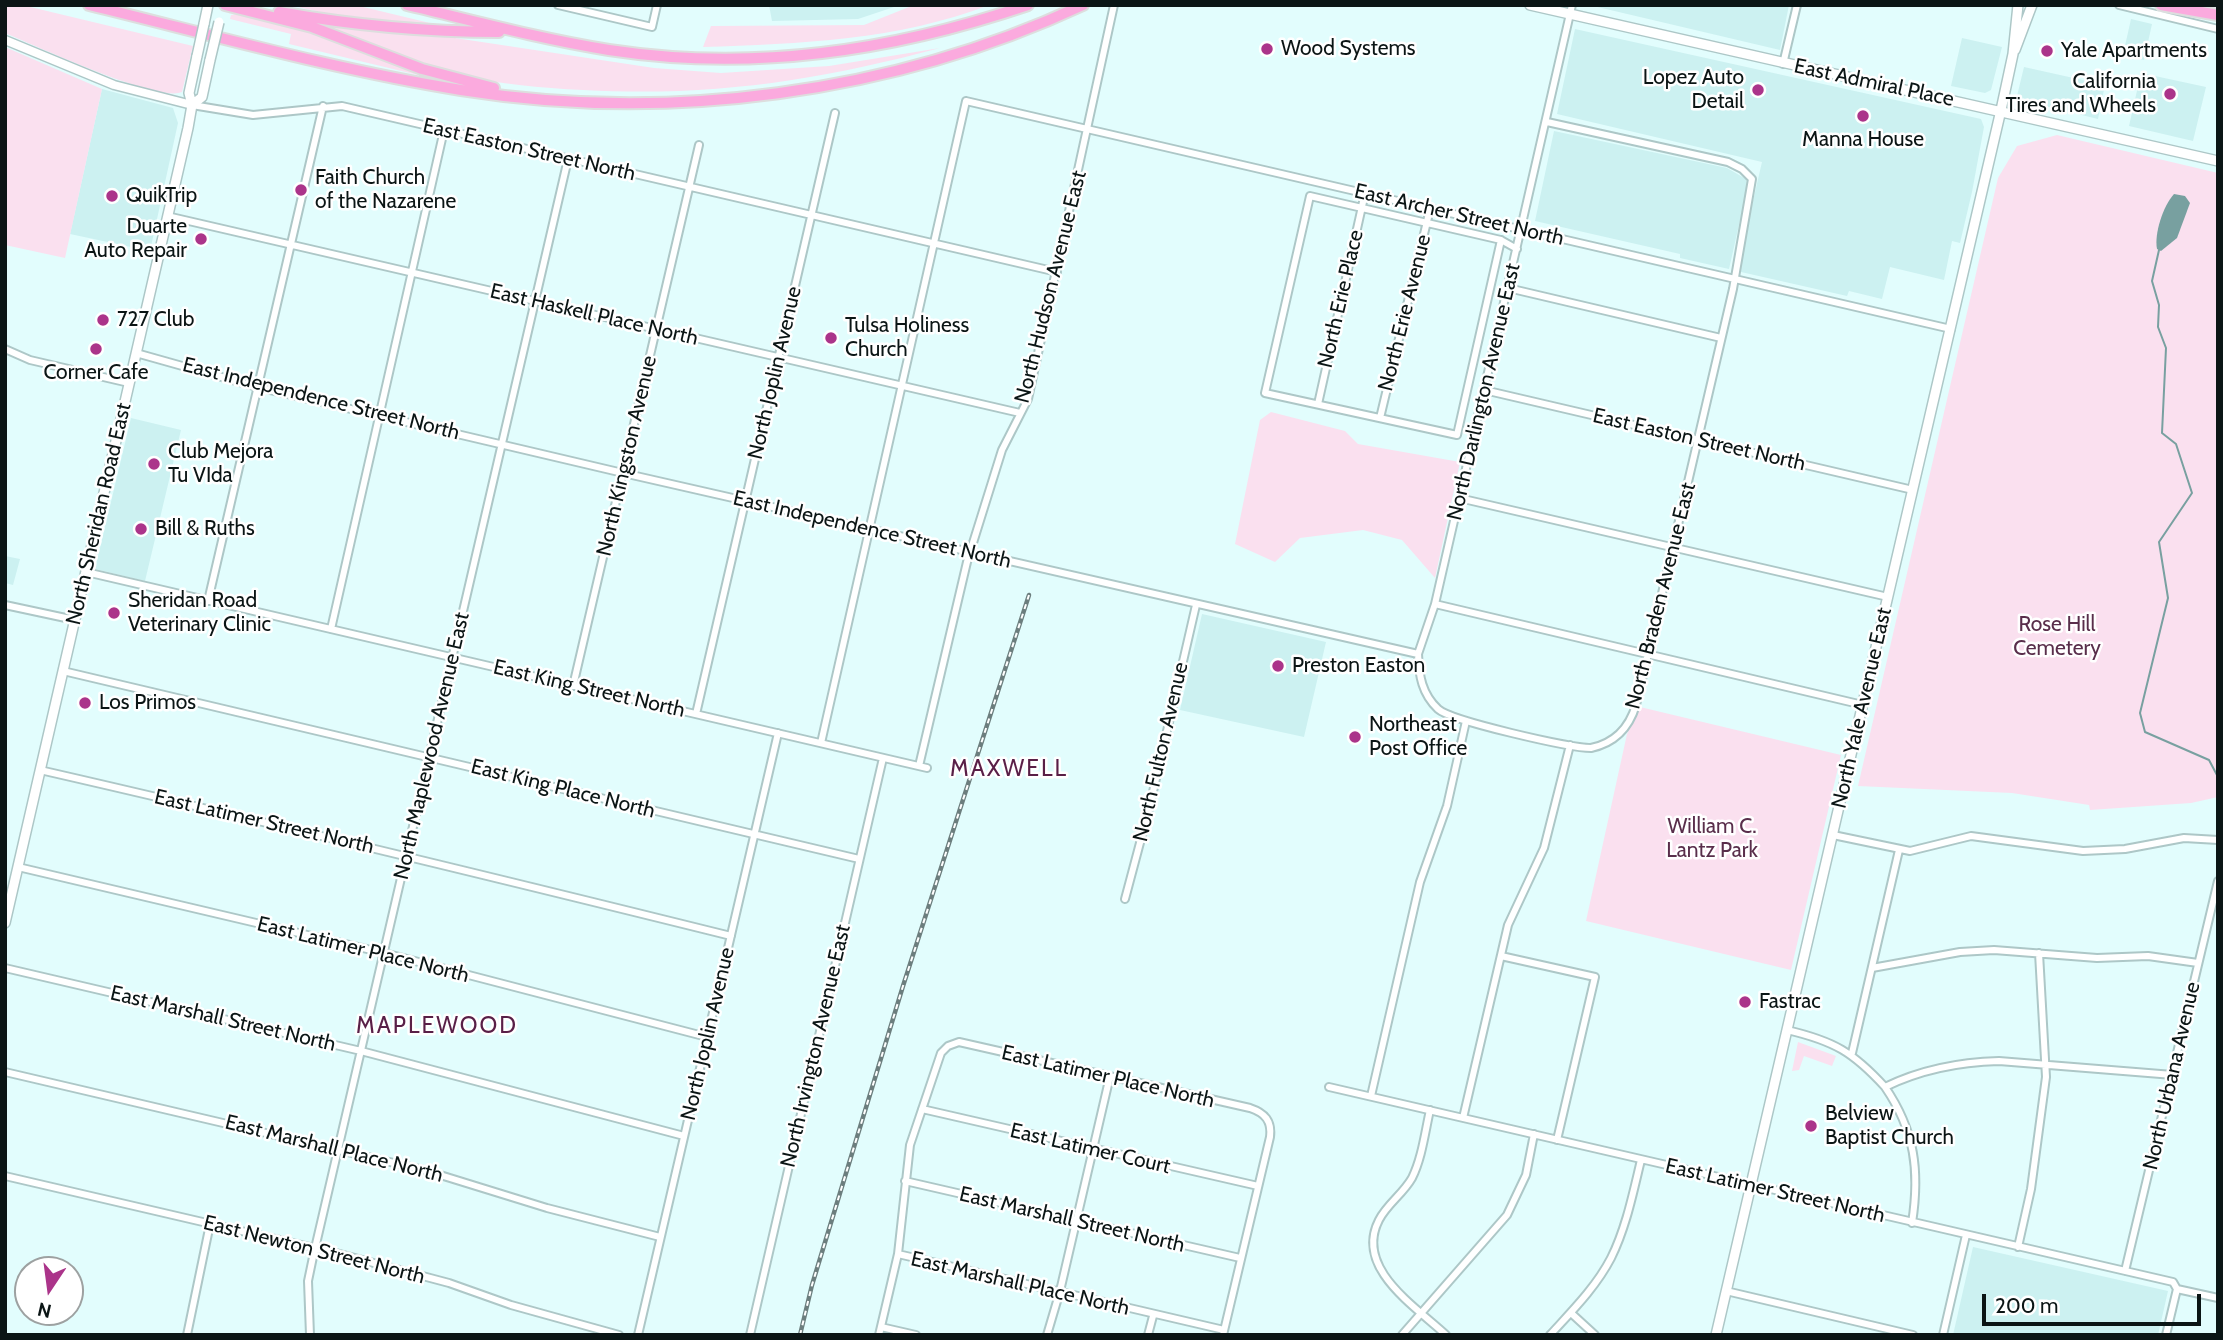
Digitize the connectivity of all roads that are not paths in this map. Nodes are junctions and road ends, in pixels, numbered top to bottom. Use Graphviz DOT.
graph roads {
  1 [pos="89,5"];
  2 [pos="208,5"];
  3 [pos="224,5"];
  4 [pos="252,5"];
  5 [pos="407,5"];
  6 [pos="558,5"];
  7 [pos="657,5"];
  8 [pos="1028,5"];
  9 [pos="1114,5"];
  10 [pos="1530,5"];
  11 [pos="1797,5"];
  12 [pos="2018,5"];
  13 [pos="2032,5"];
  14 [pos="2119,5"];
  15 [pos="2161,5"];
  16 [pos="1080,7"];
  17 [pos="1571,10"];
  18 [pos="2218,15"];
  19 [pos="2218,29"];
  20 [pos="520,32"];
  21 [pos="5,40"];
  22 [pos="2013,54"];
  23 [pos="1783,64"];
  24 [pos="537,99"];
  25 [pos="192,105"];
  26 [pos="323,106"];
  27 [pos="2001,110"];
  28 [pos="835,113"];
  29 [pos="1546,122"];
  30 [pos="1087,129"];
  31 [pos="444,130"];
  32 [pos="699,145"];
  33 [pos="568,159"];
  34 [pos="2218,161"];
  35 [pos="689,187"];
  36 [pos="1365,193"];
  37 [pos="1362,207"];
  38 [pos="1430,209"];
  39 [pos="812,215"];
  40 [pos="167,216"];
  41 [pos="1427,223"];
  42 [pos="1521,230"];
  43 [pos="1501,240"];
  44 [pos="934,244"];
  45 [pos="289,245"];
  46 [pos="1517,249"];
  47 [pos="1057,272"];
  48 [pos="412,273"];
  49 [pos="1734,279"];
  50 [pos="1508,288"];
  51 [pos="534,302"];
  52 [pos="656,329"];
  53 [pos="1951,329"];
  54 [pos="1721,338"];
  55 [pos="5,349"];
  56 [pos="136,353"];
  57 [pos="779,357"];
  58 [pos="129,383"];
  59 [pos="902,386"];
  60 [pos="257,387"];
  61 [pos="1484,390"];
  62 [pos="1318,404"];
  63 [pos="1020,413"];
  64 [pos="380,415"];
  65 [pos="1380,418"];
  66 [pos="1698,440"];
  67 [pos="501,444"];
  68 [pos="623,473"];
  69 [pos="1913,490"];
  70 [pos="1459,498"];
  71 [pos="746,500"];
  72 [pos="869,529"];
  73 [pos="1673,547"];
  74 [pos="969,552"];
  75 [pos="86,572"];
  76 [pos="1888,597"];
  77 [pos="208,601"];
  78 [pos="1435,604"];
  79 [pos="5,605"];
  80 [pos="1196,605"];
  81 [pos="75,620"];
  82 [pos="331,629"];
  83 [pos="1418,654"];
  84 [pos="1648,654"];
  85 [pos="452,657"];
  86 [pos="63,671"];
  87 [pos="573,686"];
  88 [pos="1863,705"];
  89 [pos="696,714"];
  90 [pos="1466,721"];
  91 [pos="778,733"];
  92 [pos="821,743"];
  93 [pos="1570,745"];
  94 [pos="429,757"];
  95 [pos="883,758"];
  96 [pos="919,766"];
  97 [pos="928,768"];
  98 [pos="40,770"];
  99 [pos="1833,835"];
  100 [pos="753,836"];
  101 [pos="2218,840"];
  102 [pos="1899,850"];
  103 [pos="406,855"];
  104 [pos="859,859"];
  105 [pos="18,867"];
  106 [pos="2218,881"];
  107 [pos="9,892"];
  108 [pos="1125,899"];
  109 [pos="5,922"];
  110 [pos="731,936"];
  111 [pos="384,953"];
  112 [pos="2039,953"];
  113 [pos="1501,956"];
  114 [pos="2198,963"];
  115 [pos="5,968"];
  116 [pos="1872,968"];
  117 [pos="1787,1030"];
  118 [pos="707,1037"];
  119 [pos="361,1051"];
  120 [pos="1852,1053"];
  121 [pos="2047,1065"];
  122 [pos="5,1072"];
  123 [pos="2173,1075"];
  124 [pos="1110,1076"];
  125 [pos="1329,1087"];
  126 [pos="1885,1087"];
  127 [pos="1371,1096"];
  128 [pos="922,1109"];
  129 [pos="1430,1110"];
  130 [pos="1462,1118"];
  131 [pos="1534,1134"];
  132 [pos="684,1136"];
  133 [pos="1558,1140"];
  134 [pos="338,1148"];
  135 [pos="1093,1149"];
  136 [pos="1641,1160"];
  137 [pos="5,1176"];
  138 [pos="905,1181"];
  139 [pos="1751,1185"];
  140 [pos="1258,1186"];
  141 [pos="1075,1220"];
  142 [pos="1912,1223"];
  143 [pos="210,1224"];
  144 [pos="1966,1235"];
  145 [pos="660,1237"];
  146 [pos="2018,1247"];
  147 [pos="315,1248"];
  148 [pos="898,1254"];
  149 [pos="1240,1258"];
  150 [pos="2124,1271"];
  151 [pos="2177,1289"];
  152 [pos="1060,1292"];
  153 [pos="1726,1292"];
  154 [pos="2218,1298"];
  155 [pos="1571,1312"];
  156 [pos="1422,1313"];
  157 [pos="1153,1316"];
  158 [pos="880,1331"];
  159 [pos="1224,1332"];
  160 [pos="187,1335"];
  161 [pos="310,1335"];
  162 [pos="619,1335"];
  163 [pos="638,1335"];
  164 [pos="750,1335"];
  165 [pos="916,1335"];
  166 [pos="1047,1335"];
  167 [pos="1148,1335"];
  168 [pos="1402,1335"];
  169 [pos="1446,1335"];
  170 [pos="1550,1335"];
  171 [pos="1595,1335"];
  172 [pos="1716,1335"];
  173 [pos="1913,1335"];
  174 [pos="1943,1335"];
  175 [pos="2166,1335"];
  1 -- 24 [label="highway"];
  2 -- 25 [label="main road, North Sheridan Road East, bridge"];
  3 -- 24 [label="highway"];
  3 -- 25 [label="main road, North Sheridan Road East, bridge"];
  4 -- 20 [label="highway"];
  5 -- 20 [label="highway"];
  6 -- 7 [label="street"];
  8 -- 20 [label="highway"];
  9 -- 30 [label="street, North Hudson Avenue East"];
  10 -- 17 [label="main road, East Admiral Place"];
  11 -- 23 [label="street"];
  12 -- 22 [label="main road"];
  13 -- 22 [label="main road"];
  14 -- 19 [label="street"];
  15 -- 18 [label="highway"];
  16 -- 24 [label="highway"];
  17 -- 23 [label="main road, East Admiral Place"];
  17 -- 29 [label="street, North Darlington Avenue East"];
  21 -- 25 [label="street, East Easton Street North"];
  22 -- 27 [label="main road, North Yale Avenue East"];
  23 -- 27 [label="main road, East Admiral Place"];
  25 -- 26 [label="street, East Easton Street North"];
  25 -- 40 [label="main road, North Sheridan Road East"];
  26 -- 31 [label="street, East Easton Street North"];
  26 -- 45 [label="street"];
  27 -- 34 [label="main road, East Admiral Place"];
  27 -- 53 [label="main road, North Yale Avenue East"];
  28 -- 39 [label="street, North Joplin Avenue"];
  29 -- 42 [label="street, North Darlington Avenue East"];
  29 -- 49 [label="street, North Braden Avenue East"];
  30 -- 36 [label="street, East Archer Street North"];
  30 -- 44 [label="street, East Archer Street North"];
  30 -- 47 [label="street, North Hudson Avenue East"];
  31 -- 33 [label="street, East Easton Street North"];
  31 -- 48 [label="street"];
  32 -- 35 [label="street, North Kingston Avenue"];
  33 -- 35 [label="street, East Easton Street North"];
  33 -- 51 [label="street, North Maplewood Avenue East"];
  35 -- 39 [label="street, East Easton Street North"];
  35 -- 52 [label="street, North Kingston Avenue"];
  36 -- 37 [label="street, North Erie Place"];
  36 -- 38 [label="street, East Archer Street North"];
  37 -- 41 [label="street, East Archer Street North"];
  37 -- 62 [label="street, North Erie Place"];
  37 -- 62 [label="street, East Archer Street North"];
  38 -- 41 [label="street, North Erie Avenue"];
  38 -- 42 [label="street, East Archer Street North"];
  39 -- 44 [label="street, East Easton Street North"];
  39 -- 57 [label="street, North Joplin Avenue"];
  40 -- 45 [label="street, East Haskell Place North"];
  40 -- 56 [label="main road, North Sheridan Road East"];
  41 -- 43 [label="street, East Archer Street North"];
  41 -- 65 [label="street, North Erie Avenue"];
  42 -- 46 [label="street, North Darlington Avenue East"];
  42 -- 49 [label="street, East Archer Street North"];
  43 -- 46 [label="street, East Archer Street North"];
  43 -- 65 [label="street, North Darlington Avenue East"];
  44 -- 47 [label="street, East Easton Street North"];
  44 -- 59 [label="street"];
  45 -- 48 [label="street, East Haskell Place North"];
  45 -- 60 [label="street"];
  46 -- 50 [label="street, North Darlington Avenue East"];
  47 -- 63 [label="street, North Hudson Avenue East"];
  48 -- 51 [label="street, East Haskell Place North"];
  48 -- 64 [label="street"];
  49 -- 53 [label="street, East Archer Street North"];
  49 -- 54 [label="street, North Braden Avenue East"];
  50 -- 54 [label="street"];
  50 -- 61 [label="street, North Darlington Avenue East"];
  51 -- 52 [label="street, East Haskell Place North"];
  51 -- 67 [label="street, North Maplewood Avenue East"];
  52 -- 57 [label="street, East Haskell Place North"];
  52 -- 68 [label="street, North Kingston Avenue"];
  53 -- 69 [label="main road, North Yale Avenue East"];
  54 -- 66 [label="street, North Braden Avenue East"];
  55 -- 58 [label="street"];
  56 -- 58 [label="main road, North Sheridan Road East"];
  56 -- 60 [label="street, East Independence Street North"];
  57 -- 59 [label="street, East Haskell Place North"];
  57 -- 71 [label="street, North Joplin Avenue"];
  58 -- 75 [label="main road, North Sheridan Road East"];
  59 -- 63 [label="street, East Haskell Place North"];
  59 -- 72 [label="street"];
  60 -- 64 [label="street, East Independence Street North"];
  60 -- 77 [label="street"];
  61 -- 66 [label="street, East Easton Street North"];
  61 -- 70 [label="street, North Darlington Avenue East"];
  62 -- 65 [label="street"];
  63 -- 74 [label="street, North Hudson Avenue East"];
  64 -- 67 [label="street, East Independence Street North"];
  64 -- 82 [label="street"];
  66 -- 69 [label="street, East Easton Street North"];
  66 -- 73 [label="street, North Braden Avenue East"];
  67 -- 68 [label="street, East Independence Street North"];
  67 -- 85 [label="street, North Maplewood Avenue East"];
  68 -- 71 [label="street, East Independence Street North"];
  68 -- 87 [label="street, North Kingston Avenue"];
  69 -- 76 [label="main road, North Yale Avenue East"];
  70 -- 73 [label="street"];
  70 -- 78 [label="street, North Darlington Avenue East"];
  71 -- 72 [label="street, East Independence Street North"];
  71 -- 89 [label="street, North Joplin Avenue"];
  72 -- 74 [label="street, East Independence Street North"];
  72 -- 92 [label="street"];
  73 -- 76 [label="street"];
  73 -- 84 [label="street, North Braden Avenue East"];
  74 -- 80 [label="street, East Independence Street North"];
  74 -- 96 [label="street, North Hudson Avenue East"];
  75 -- 77 [label="street, East King Street North"];
  75 -- 81 [label="main road, North Sheridan Road East"];
  76 -- 88 [label="main road, North Yale Avenue East"];
  77 -- 82 [label="street, East King Street North"];
  78 -- 83 [label="street, North Darlington Avenue East"];
  78 -- 84 [label="street"];
  79 -- 81 [label="street"];
  80 -- 83 [label="street, East Independence Street North"];
  80 -- 108 [label="street, North Fulton Avenue"];
  81 -- 86 [label="main road, North Sheridan Road East"];
  82 -- 85 [label="street, East King Street North"];
  83 -- 90 [label="street"];
  84 -- 88 [label="street"];
  84 -- 93 [label="street, North Braden Avenue East"];
  85 -- 87 [label="street, East King Street North"];
  85 -- 94 [label="street, North Maplewood Avenue East"];
  86 -- 94 [label="street, East King Place North"];
  86 -- 98 [label="main road, North Sheridan Road East"];
  87 -- 89 [label="street, East King Street North"];
  88 -- 99 [label="main road, North Yale Avenue East"];
  89 -- 91 [label="street, East King Street North"];
  90 -- 93 [label="street"];
  90 -- 127 [label="street"];
  91 -- 92 [label="street, East King Street North"];
  91 -- 100 [label="street, North Joplin Avenue"];
  92 -- 95 [label="street, East King Street North"];
  93 -- 113 [label="street"];
  94 -- 100 [label="street, East King Place North"];
  94 -- 103 [label="street, North Maplewood Avenue East"];
  95 -- 96 [label="street, East King Street North"];
  95 -- 104 [label="street, North Irvington Avenue East"];
  96 -- 97 [label="street, East King Street North"];
  98 -- 103 [label="street, East Latimer Street North"];
  98 -- 105 [label="main road, North Sheridan Road East"];
  99 -- 102 [label="street"];
  99 -- 117 [label="main road, North Yale Avenue East"];
  100 -- 104 [label="street, East King Place North"];
  100 -- 110 [label="street, North Joplin Avenue"];
  101 -- 102 [label="street"];
  102 -- 116 [label="street"];
  103 -- 110 [label="street, East Latimer Street North"];
  103 -- 111 [label="street, North Maplewood Avenue East"];
  104 -- 164 [label="street, North Irvington Avenue East"];
  105 -- 107 [label="main road, North Sheridan Road East"];
  105 -- 111 [label="street, East Latimer Place North"];
  106 -- 114 [label="street, North Urbana Avenue"];
  107 -- 109 [label="main road, North Sheridan Road East"];
  110 -- 118 [label="street, North Joplin Avenue"];
  111 -- 118 [label="street, East Latimer Place North"];
  111 -- 119 [label="street, North Maplewood Avenue East"];
  112 -- 114 [label="street"];
  112 -- 116 [label="street"];
  112 -- 121 [label="street"];
  113 -- 130 [label="street"];
  113 -- 133 [label="street"];
  114 -- 123 [label="street, North Urbana Avenue"];
  115 -- 119 [label="street, East Marshall Street North"];
  116 -- 120 [label="street"];
  117 -- 120 [label="street"];
  117 -- 139 [label="main road, North Yale Avenue East"];
  118 -- 132 [label="street, North Joplin Avenue"];
  119 -- 132 [label="street, East Marshall Street North"];
  119 -- 134 [label="street, North Maplewood Avenue East"];
  120 -- 126 [label="street"];
  121 -- 123 [label="street"];
  121 -- 126 [label="street"];
  121 -- 146 [label="street"];
  122 -- 134 [label="street, East Marshall Place North"];
  123 -- 150 [label="street, North Urbana Avenue"];
  124 -- 128 [label="street, East Latimer Place North"];
  124 -- 135 [label="street"];
  124 -- 140 [label="street, East Latimer Place North"];
  125 -- 127 [label="street, East Latimer Street North"];
  126 -- 142 [label="street"];
  127 -- 129 [label="street, East Latimer Street North"];
  128 -- 135 [label="street, East Latimer Court"];
  128 -- 138 [label="street"];
  129 -- 130 [label="street, East Latimer Street North"];
  129 -- 156 [label="street"];
  130 -- 131 [label="street, East Latimer Street North"];
  131 -- 133 [label="street, East Latimer Street North"];
  131 -- 156 [label="street"];
  132 -- 145 [label="street, North Joplin Avenue"];
  133 -- 136 [label="street, East Latimer Street North"];
  134 -- 145 [label="street, East Marshall Place North"];
  134 -- 147 [label="street, North Maplewood Avenue East"];
  135 -- 140 [label="street, East Latimer Court"];
  135 -- 141 [label="street"];
  136 -- 139 [label="street, East Latimer Street North"];
  136 -- 155 [label="street"];
  137 -- 143 [label="street, East Newton Street North"];
  138 -- 141 [label="street, East Marshall Street North"];
  138 -- 148 [label="street"];
  139 -- 142 [label="street, East Latimer Street North"];
  139 -- 153 [label="main road, North Yale Avenue East"];
  140 -- 149 [label="street"];
  141 -- 149 [label="street, East Marshall Street North"];
  141 -- 152 [label="street"];
  142 -- 144 [label="street, East Latimer Street North"];
  143 -- 147 [label="street, East Newton Street North"];
  143 -- 160 [label="street"];
  144 -- 146 [label="street, East Latimer Street North"];
  144 -- 174 [label="street"];
  145 -- 163 [label="street, North Joplin Avenue"];
  146 -- 150 [label="street, East Latimer Street North"];
  147 -- 161 [label="street, North Maplewood Avenue East"];
  147 -- 162 [label="street, East Newton Street North"];
  148 -- 152 [label="street, East Marshall Place North"];
  148 -- 158 [label="street"];
  149 -- 159 [label="street"];
  150 -- 151 [label="street, East Latimer Street North"];
  151 -- 154 [label="street, East Latimer Street North"];
  151 -- 175 [label="street"];
  152 -- 157 [label="street, East Marshall Place North"];
  152 -- 166 [label="street"];
  153 -- 172 [label="main road, North Yale Avenue East"];
  153 -- 173 [label="street"];
  155 -- 170 [label="street"];
  155 -- 171 [label="street"];
  156 -- 168 [label="street"];
  156 -- 169 [label="street"];
  157 -- 159 [label="street, East Marshall Place North"];
  157 -- 167 [label="street"];
  158 -- 165 [label="street"];
}
